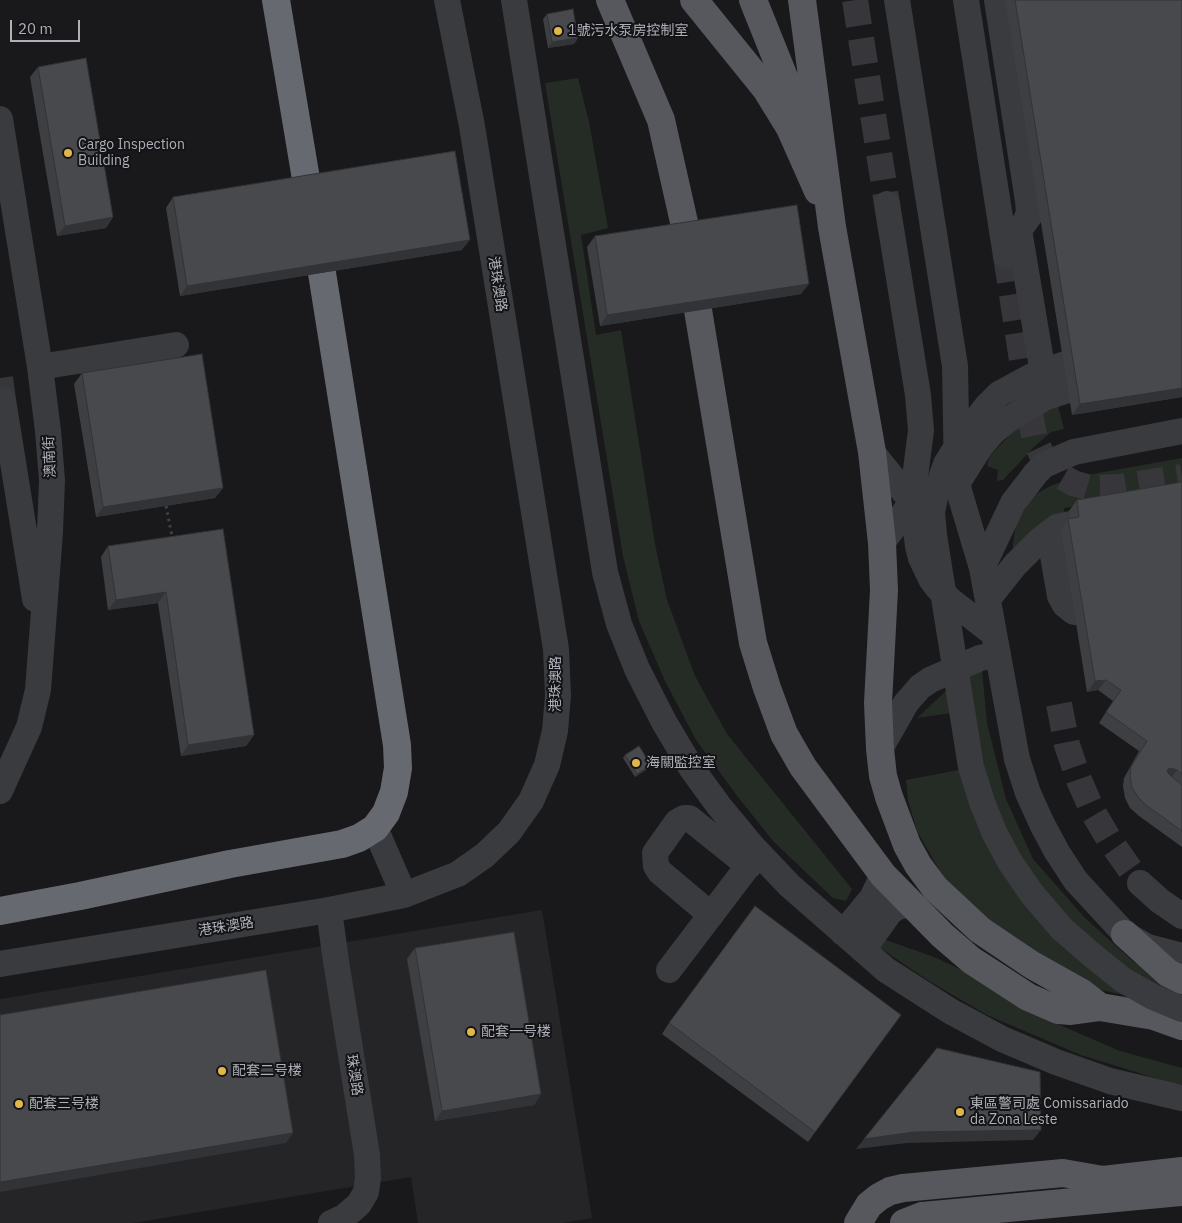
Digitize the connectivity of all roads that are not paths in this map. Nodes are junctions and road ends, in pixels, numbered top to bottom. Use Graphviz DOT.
graph roads {
  1 [pos="276,0"];
  2 [pos="447,0"];
  3 [pos="514,0"];
  4 [pos="610,0"];
  5 [pos="694,0"];
  6 [pos="754,0"];
  7 [pos="802,0"];
  8 [pos="897,0"];
  9 [pos="966,0"];
  10 [pos="997,0"];
  11 [pos="1019,0"];
  12 [pos="0,119"];
  13 [pos="307,185"];
  14 [pos="887,204"];
  15 [pos="1022,226"];
  16 [pos="832,227"];
  17 [pos="686,231"];
  18 [pos="322,273"];
  19 [pos="698,310"];
  20 [pos="1098,335"];
  21 [pos="176,345"];
  22 [pos="1125,352"];
  23 [pos="1068,363"];
  24 [pos="40,367"];
  25 [pos="3,400"];
  26 [pos="1182,432"];
  27 [pos="872,452"];
  28 [pos="958,482"];
  29 [pos="912,502"];
  30 [pos="882,543"];
  31 [pos="982,568"];
  32 [pos="988,599"];
  33 [pos="1074,612"];
  34 [pos="42,642"];
  35 [pos="996,644"];
  36 [pos="880,749"];
  37 [pos="0,791"];
  38 [pos="375,828"];
  39 [pos="754,860"];
  40 [pos="883,875"];
  41 [pos="1140,883"];
  42 [pos="404,895"];
  43 [pos="914,908"];
  44 [pos="329,910"];
  45 [pos="0,911"];
  46 [pos="711,915"];
  47 [pos="1182,916"];
  48 [pos="843,934"];
  49 [pos="1125,934"];
  50 [pos="1148,947"];
  51 [pos="863,950"];
  52 [pos="1182,956"];
  53 [pos="0,964"];
  54 [pos="1182,965"];
  55 [pos="669,970"];
  56 [pos="1182,980"];
  57 [pos="1100,1007"];
  58 [pos="1182,1009"];
  59 [pos="1182,1026"];
  60 [pos="1182,1098"];
  61 [pos="1182,1152"];
  62 [pos="1182,1171"];
  63 [pos="1063,1173"];
  64 [pos="1182,1192"];
  65 [pos="330,1223"];
  66 [pos="858,1223"];
  67 [pos="904,1223"];
  1 -- 13 [label="highway"];
  2 -- 42 [label="street, 港珠澳路"];
  3 -- 39 [label="street"];
  4 -- 17 [label="main road"];
  5 -- 16 [label="main road"];
  6 -- 16 [label="main road"];
  7 -- 16 [label="main road"];
  8 -- 28 [label="street"];
  9 -- 15 [label="street"];
  10 -- 15 [label="street"];
  11 -- 15 [label="street"];
  12 -- 24 [label="street, 澳南街"];
  14 -- 29 [label="street"];
  15 -- 28 [label="street"];
  16 -- 27 [label="main road"];
  18 -- 38 [label="highway"];
  19 -- 40 [label="main road"];
  20 -- 23 [label="street"];
  21 -- 24 [label="street"];
  22 -- 23 [label="street, bridge"];
  23 -- 58 [label="street, bridge"];
  24 -- 34 [label="street, 澳南街"];
  25 -- 34 [label="street"];
  26 -- 31 [label="street"];
  27 -- 29 [label="street"];
  27 -- 30 [label="main road"];
  28 -- 31 [label="street"];
  29 -- 30 [label="street"];
  29 -- 35 [label="street"];
  30 -- 36 [label="main road"];
  31 -- 32 [label="street"];
  32 -- 33 [label="street"];
  32 -- 35 [label="street"];
  34 -- 37 [label="street, 澳南街"];
  35 -- 36 [label="street"];
  35 -- 49 [label="street"];
  36 -- 57 [label="main road"];
  38 -- 42 [label="street"];
  38 -- 45 [label="highway"];
  39 -- 46 [label="street"];
  39 -- 46 [label="street"];
  39 -- 48 [label="street"];
  40 -- 43 [label="main road"];
  40 -- 48 [label="street"];
  41 -- 47 [label="street"];
  42 -- 44 [label="street, 港珠澳路"];
  43 -- 51 [label="street"];
  43 -- 57 [label="main road"];
  44 -- 53 [label="street, 港珠澳路"];
  44 -- 65 [label="street, 珠澳路"];
  46 -- 55 [label="street"];
  48 -- 51 [label="street"];
  49 -- 50 [label="street"];
  49 -- 56 [label="main road"];
  50 -- 52 [label="street"];
  50 -- 54 [label="street"];
  51 -- 60 [label="street"];
  57 -- 59 [label="main road"];
  61 -- 63 [label="main road"];
  62 -- 63 [label="main road"];
  63 -- 66 [label="main road"];
  64 -- 67 [label="main road"];
}
